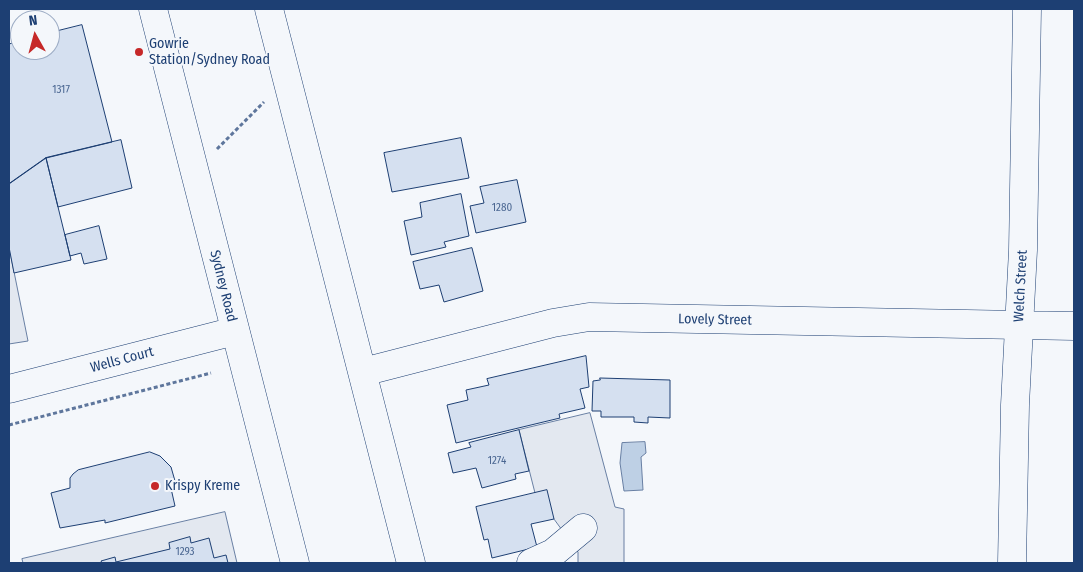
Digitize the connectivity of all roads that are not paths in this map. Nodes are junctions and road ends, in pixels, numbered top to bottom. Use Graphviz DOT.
graph roads {
  1 [pos="152,9"];
  2 [pos="269,9"];
  3 [pos="1027,9"];
  4 [pos="1019,325"];
  5 [pos="1074,326"];
  6 [pos="235,331"];
  7 [pos="363,372"];
  8 [pos="9,389"];
  9 [pos="584,528"];
  10 [pos="295,563"];
  11 [pos="411,563"];
  12 [pos="531,563"];
  13 [pos="1012,563"];
  1 -- 6 [label="main road, Sydney Road"];
  2 -- 7 [label="main road"];
  3 -- 4 [label="main road, Welch Street"];
  4 -- 5 [label="main road, Lovely Street"];
  4 -- 7 [label="main road, Lovely Street"];
  4 -- 13 [label="main road, Welch Street"];
  6 -- 8 [label="main road, Wells Court"];
  6 -- 10 [label="main road, Sydney Road"];
  7 -- 11 [label="main road"];
  9 -- 12 [label="main road"];
}
